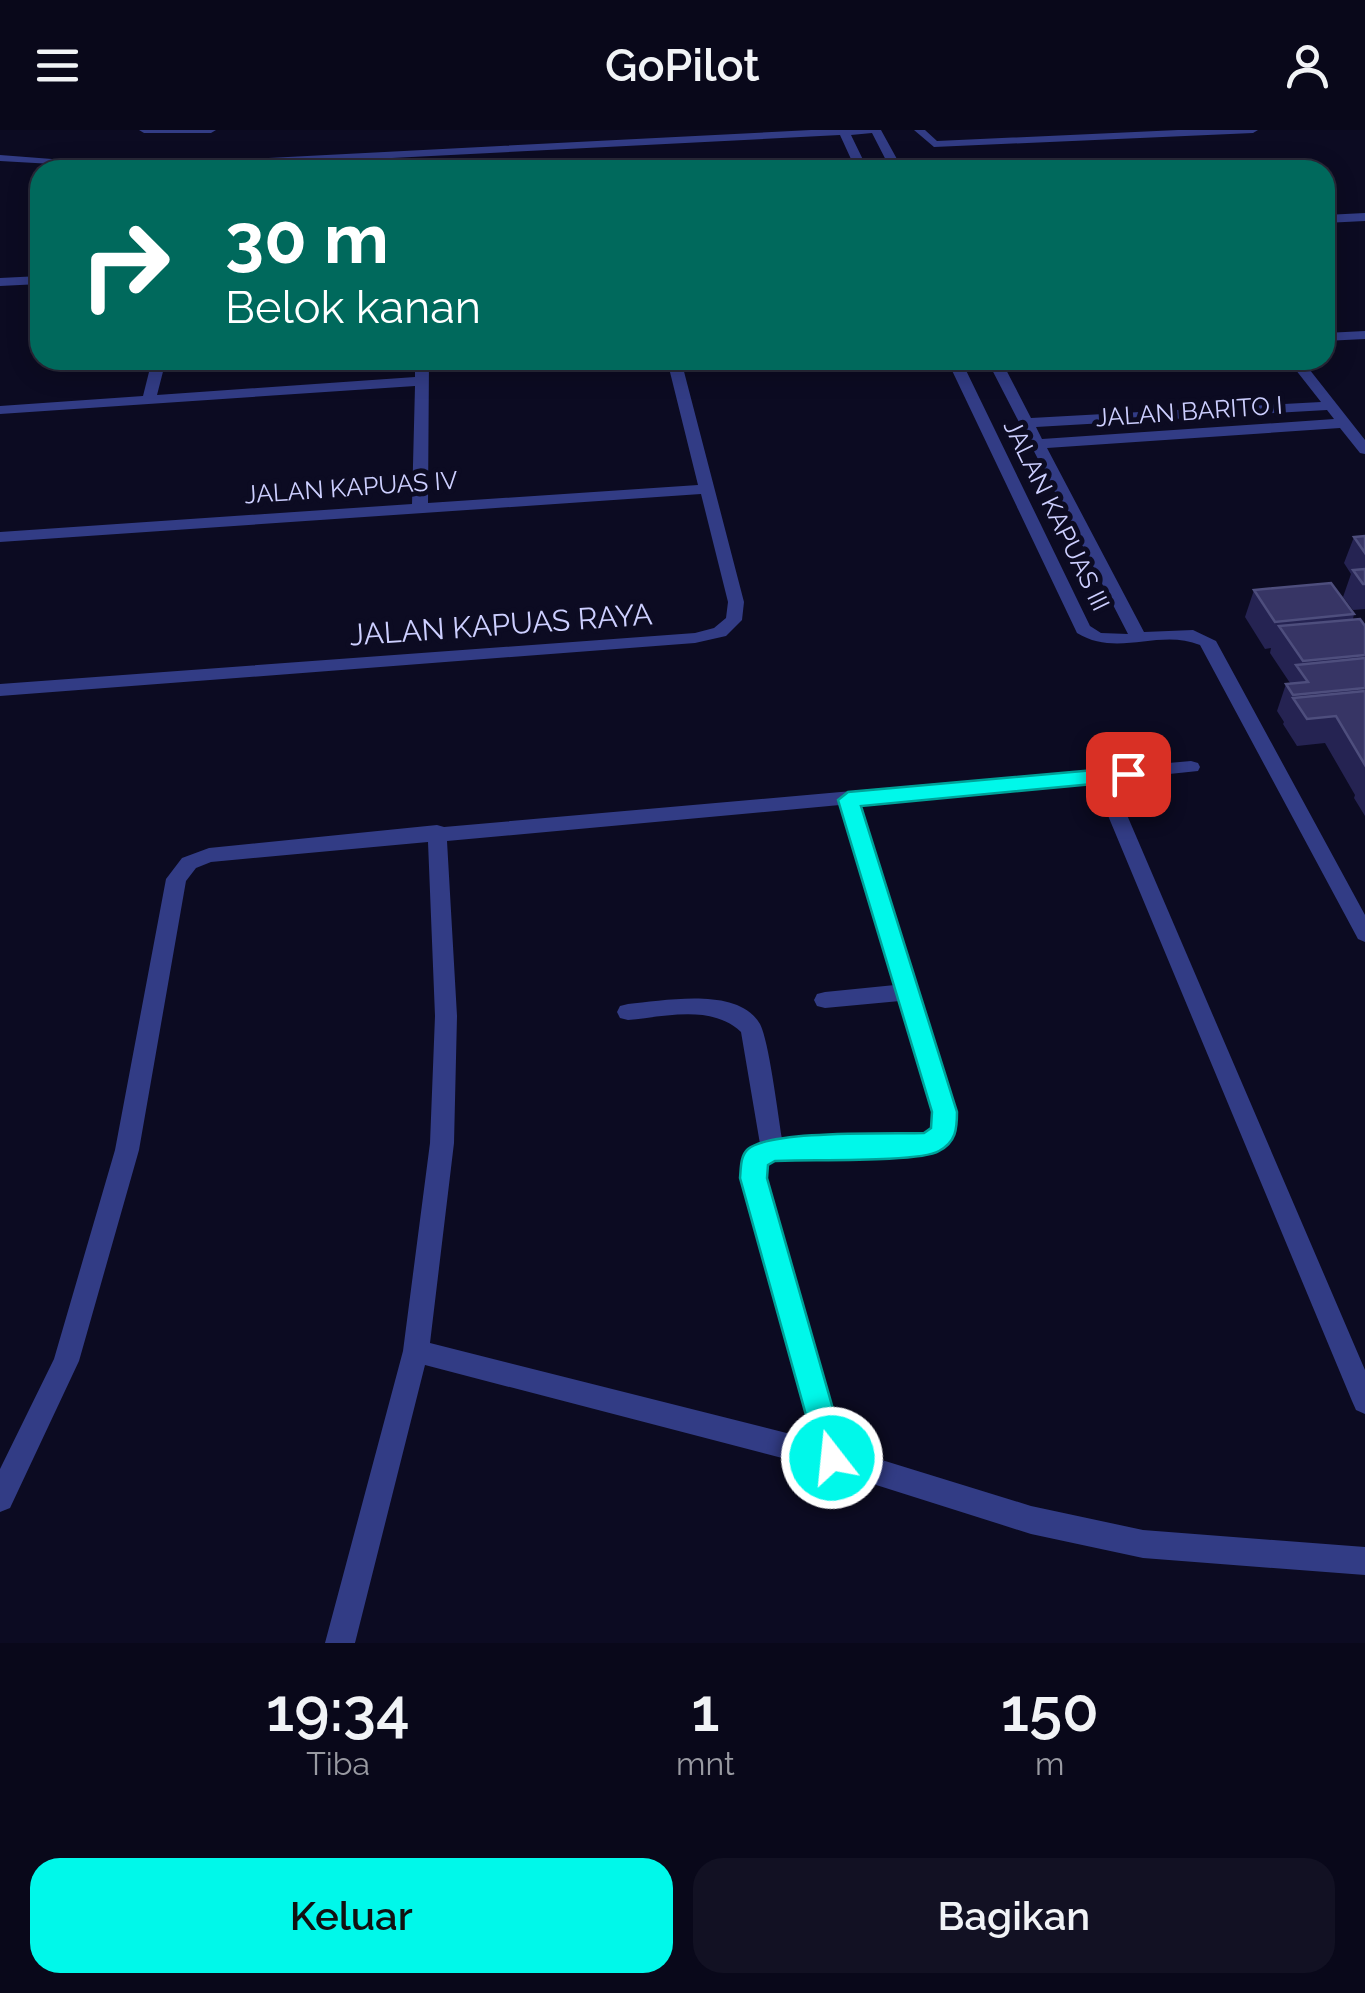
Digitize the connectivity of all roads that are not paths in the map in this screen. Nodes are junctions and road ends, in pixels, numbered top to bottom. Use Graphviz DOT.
graph roads {
  1 [pos="144,130"];
  2 [pos="211,130"];
  3 [pos="875,130"];
  4 [pos="918,130"];
  5 [pos="1253,130"];
  6 [pos="843,131"];
  7 [pos="0,158"];
  8 [pos="30,160"];
  9 [pos="384,160"];
  10 [pos="857,160"];
  11 [pos="891,160"];
  12 [pos="1365,217"];
  13 [pos="1335,218"];
  14 [pos="30,280"];
  15 [pos="0,282"];
  16 [pos="1365,335"];
  17 [pos="1335,336"];
  18 [pos="156,370"];
  19 [pos="422,370"];
  20 [pos="676,370"];
  21 [pos="959,370"];
  22 [pos="999,370"];
  23 [pos="1302,370"];
  24 [pos="422,382"];
  25 [pos="149,400"];
  26 [pos="1330,406"];
  27 [pos="0,410"];
  28 [pos="1344,422"];
  29 [pos="1027,423"];
  30 [pos="1037,444"];
  31 [pos="1365,450"];
  32 [pos="706,489"];
  33 [pos="420,508"];
  34 [pos="0,537"];
  35 [pos="1138,638"];
  36 [pos="0,690"];
  37 [pos="1191,767"];
  38 [pos="1101,777"];
  39 [pos="848,800"];
  40 [pos="437,832"];
  41 [pos="1365,934"];
  42 [pos="908,992"];
  43 [pos="825,1000"];
  44 [pos="628,1012"];
  45 [pos="772,1150"];
  46 [pos="416,1351"];
  47 [pos="1365,1401"];
  48 [pos="832,1458"];
  49 [pos="0,1498"];
  50 [pos="1365,1561"];
  51 [pos="340,1643"];
  1 -- 2 [label="street"];
  3 -- 6 [label="street"];
  3 -- 11 [label="street"];
  4 -- 5 [label="street"];
  6 -- 9 [label="street"];
  6 -- 10 [label="street"];
  7 -- 8 [label="street"];
  12 -- 13 [label="street"];
  14 -- 15 [label="street"];
  16 -- 17 [label="street"];
  18 -- 25 [label="street"];
  19 -- 24 [label="street"];
  20 -- 32 [label="street, JALAN KAPUAS RAYA"];
  21 -- 35 [label="street, JALAN KAPUAS III"];
  22 -- 29 [label="street, JALAN KAPUAS III"];
  23 -- 26 [label="street"];
  24 -- 25 [label="street"];
  24 -- 33 [label="street"];
  25 -- 27 [label="street"];
  26 -- 28 [label="street"];
  26 -- 29 [label="street, JALAN BARITO I"];
  28 -- 30 [label="street, JALAN BARITO I"];
  28 -- 31 [label="street"];
  29 -- 30 [label="street, JALAN KAPUAS III"];
  30 -- 35 [label="street, JALAN KAPUAS III"];
  32 -- 33 [label="street, JALAN KAPUAS IV"];
  32 -- 36 [label="street, JALAN KAPUAS RAYA"];
  33 -- 34 [label="street, JALAN KAPUAS IV"];
  35 -- 41 [label="street"];
  37 -- 38 [label="street"];
  38 -- 39 [label="street"];
  38 -- 47 [label="street"];
  39 -- 40 [label="street"];
  39 -- 42 [label="street"];
  40 -- 46 [label="street"];
  40 -- 49 [label="street"];
  42 -- 43 [label="street"];
  42 -- 45 [label="street"];
  44 -- 45 [label="street"];
  45 -- 48 [label="street"];
  46 -- 48 [label="street"];
  46 -- 51 [label="street"];
  48 -- 50 [label="street"];
}
